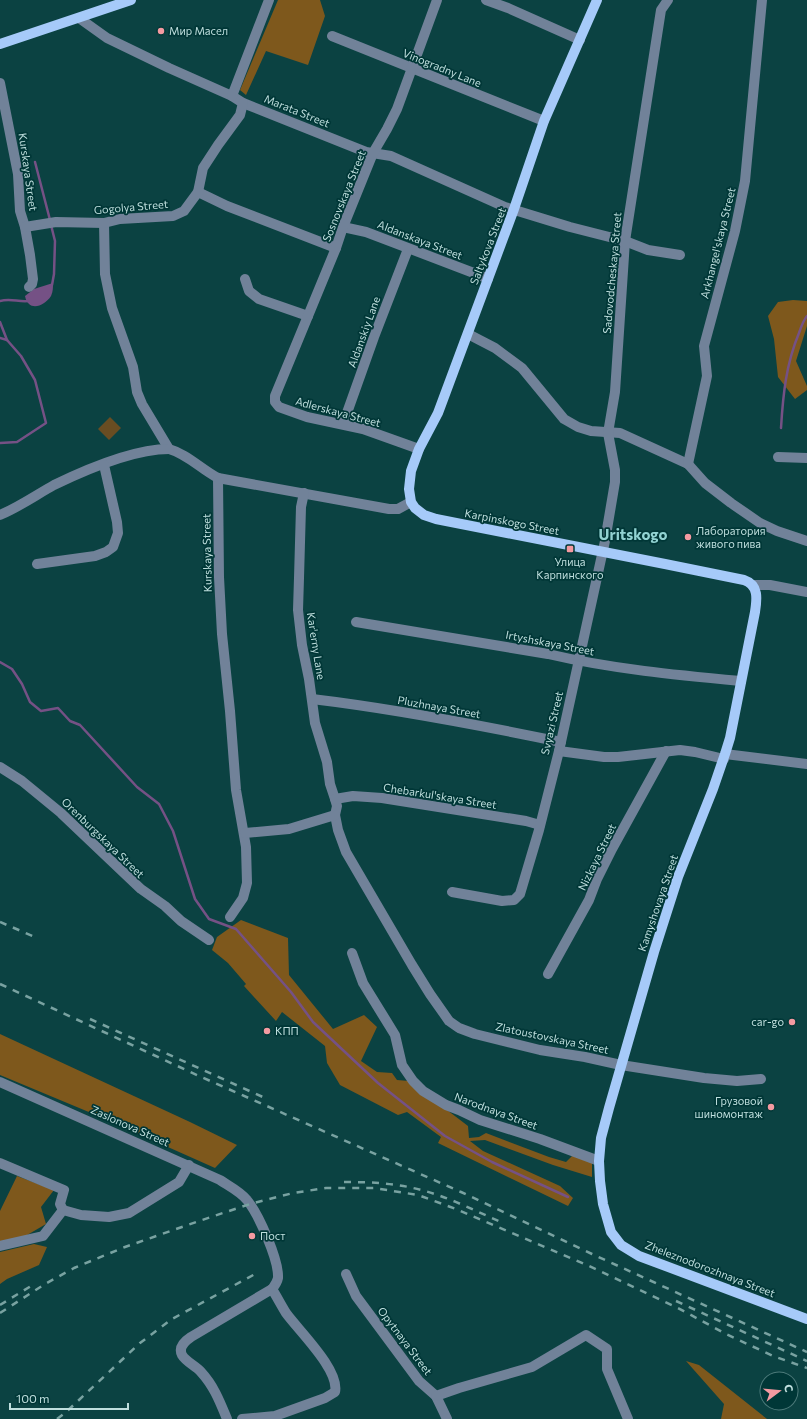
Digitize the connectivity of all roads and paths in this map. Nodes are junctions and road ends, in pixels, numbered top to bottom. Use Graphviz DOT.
graph roads {
  1 [pos="129,0"];
  2 [pos="269,0"];
  3 [pos="437,0"];
  4 [pos="486,0"];
  5 [pos="597,0"];
  6 [pos="668,0"];
  7 [pos="762,0"];
  8 [pos="79,18"];
  9 [pos="332,36"];
  10 [pos="580,40"];
  11 [pos="0,44"];
  12 [pos="411,69"];
  13 [pos="0,83"];
  14 [pos="232,96"];
  15 [pos="244,103"];
  16 [pos="544,121"];
  17 [pos="373,153"];
  18 [pos="198,192"];
  19 [pos="514,209"];
  20 [pos="104,223"];
  21 [pos="25,227"];
  22 [pos="343,227"];
  23 [pos="625,241"];
  24 [pos="336,248"];
  25 [pos="408,249"];
  26 [pos="680,255"];
  27 [pos="245,279"];
  28 [pos="488,279"];
  29 [pos="29,287"];
  30 [pos="308,316"];
  31 [pos="468,334"];
  32 [pos="275,402"];
  33 [pos="343,424"];
  34 [pos="608,433"];
  35 [pos="169,449"];
  36 [pos="419,449"];
  37 [pos="778,457"];
  38 [pos="807,458"];
  39 [pos="688,464"];
  40 [pos="104,465"];
  41 [pos="218,478"];
  42 [pos="304,494"];
  43 [pos="411,502"];
  44 [pos="0,515"];
  45 [pos="807,541"];
  46 [pos="602,551"];
  47 [pos="37,564"];
  48 [pos="753,585"];
  49 [pos="807,592"];
  50 [pos="356,622"];
  51 [pos="579,661"];
  52 [pos="741,681"];
  53 [pos="312,699"];
  54 [pos="560,746"];
  55 [pos="666,751"];
  56 [pos="724,756"];
  57 [pos="807,764"];
  58 [pos="0,767"];
  59 [pos="336,799"];
  60 [pos="543,810"];
  61 [pos="335,815"];
  62 [pos="526,821"];
  63 [pos="540,825"];
  64 [pos="245,833"];
  65 [pos="452,892"];
  66 [pos="230,917"];
  67 [pos="209,940"];
  68 [pos="352,953"];
  69 [pos="548,974"];
  70 [pos="621,1065"];
  71 [pos="761,1079"];
  72 [pos="0,1082"];
  73 [pos="599,1161"];
  74 [pos="0,1164"];
  75 [pos="189,1166"];
  76 [pos="63,1210"];
  77 [pos="611,1232"];
  78 [pos="0,1246"];
  79 [pos="346,1274"];
  80 [pos="272,1289"];
  81 [pos="807,1319"];
  82 [pos="436,1396"];
  83 [pos="227,1419"];
  84 [pos="242,1419"];
  85 [pos="447,1419"];
  86 [pos="628,1419"];
  1 -- 8 [label="main road"];
  2 -- 14 [label="street"];
  3 -- 12 [label="street, Sosnovskaya Street"];
  4 -- 10 [label="street"];
  5 -- 10 [label="main road, Saltykova Street"];
  6 -- 23 [label="street, Sadovodcheskaya Street"];
  7 -- 39 [label="street, Arkhangel'skaya Street"];
  8 -- 11 [label="main road"];
  8 -- 14 [label="street, Marata Street"];
  9 -- 12 [label="street, Vinogradny Lane"];
  10 -- 16 [label="main road, Saltykova Street"];
  12 -- 16 [label="street, Vinogradny Lane"];
  12 -- 17 [label="street, Sosnovskaya Street"];
  13 -- 21 [label="street, Kurskaya Street"];
  14 -- 15 [label="street, Marata Street"];
  15 -- 17 [label="street, Marata Street"];
  15 -- 18 [label="street, Gogolya Street"];
  16 -- 19 [label="main road, Saltykova Street"];
  17 -- 19 [label="street, Marata Street"];
  17 -- 22 [label="street, Sosnovskaya Street"];
  18 -- 20 [label="street, Gogolya Street"];
  18 -- 24 [label="street"];
  19 -- 23 [label="street, Marata Street"];
  19 -- 28 [label="main road, Saltykova Street"];
  20 -- 21 [label="street, Gogolya Street"];
  20 -- 35 [label="street"];
  21 -- 29 [label="street, Kurskaya Street"];
  22 -- 24 [label="street, Sosnovskaya Street"];
  22 -- 25 [label="street, Aldanskaya Street"];
  23 -- 26 [label="street, Marata Street"];
  23 -- 34 [label="street, Sadovodcheskaya Street"];
  24 -- 30 [label="street, Sosnovskaya Street"];
  25 -- 28 [label="street, Aldanskaya Street"];
  25 -- 33 [label="street, Aldanskiy Lane"];
  27 -- 30 [label="street"];
  28 -- 31 [label="main road, Saltykova Street"];
  30 -- 32 [label="street, Sosnovskaya Street"];
  31 -- 34 [label="street"];
  31 -- 36 [label="main road, Saltykova Street"];
  32 -- 33 [label="street, Adlerskaya Street"];
  33 -- 36 [label="street, Adlerskaya Street"];
  34 -- 39 [label="street"];
  34 -- 46 [label="street, Sadovodcheskaya Street"];
  35 -- 40 [label="street"];
  35 -- 41 [label="street"];
  36 -- 43 [label="main road, Saltykova Street"];
  37 -- 38 [label="street"];
  39 -- 45 [label="street"];
  40 -- 44 [label="street"];
  40 -- 47 [label="street"];
  41 -- 42 [label="street"];
  41 -- 64 [label="street, Kurskaya Street"];
  42 -- 43 [label="street"];
  42 -- 53 [label="street, Kar'erny Lane"];
  43 -- 46 [label="main road, Karpinskogo Street"];
  46 -- 48 [label="main road, Karpinskogo Street"];
  46 -- 51 [label="street, Svyazi Street"];
  48 -- 49 [label="street, Karpinskogo Street"];
  48 -- 52 [label="main road, Kamyshovaya Street"];
  50 -- 51 [label="street, Irtyshskaya Street"];
  51 -- 52 [label="street, Irtyshskaya Street"];
  51 -- 54 [label="street, Svyazi Street"];
  52 -- 56 [label="main road, Kamyshovaya Street"];
  53 -- 54 [label="street, Pluzhnaya Street"];
  53 -- 59 [label="street, Kar'erny Lane"];
  54 -- 55 [label="street, Pluzhnaya Street"];
  54 -- 60 [label="street, Svyazi Street"];
  55 -- 56 [label="street, Pluzhnaya Street"];
  55 -- 69 [label="street, Nizkaya Street"];
  56 -- 57 [label="street, Pluzhnaya Street"];
  56 -- 70 [label="main road, Kamyshovaya Street"];
  58 -- 67 [label="street, Orenburgskaya Street"];
  59 -- 61 [label="street, Zlatoustovskaya Street"];
  59 -- 62 [label="street, Chebarkul'skaya Street"];
  60 -- 62 [label="street"];
  60 -- 63 [label="street, Svyazi Street"];
  61 -- 64 [label="street"];
  61 -- 70 [label="street, Zlatoustovskaya Street"];
  62 -- 63 [label="street, Chebarkul'skaya Street"];
  63 -- 65 [label="street, Svyazi Street"];
  64 -- 66 [label="street, Kurskaya Street"];
  68 -- 73 [label="street, Narodnaya Street"];
  70 -- 71 [label="street, Zlatoustovskaya Street"];
  70 -- 73 [label="main road, Kamyshovaya Street"];
  72 -- 75 [label="street, Zaslonova Street"];
  73 -- 77 [label="main road, Kamyshovaya Street"];
  74 -- 76 [label="street"];
  75 -- 76 [label="street"];
  75 -- 80 [label="street, Zaslonova Street"];
  76 -- 78 [label="street"];
  77 -- 81 [label="main road, Zheleznodorozhnaya Street"];
  79 -- 82 [label="street, Opytnaya Street"];
  80 -- 83 [label="street"];
  80 -- 84 [label="street"];
  82 -- 85 [label="street, Opytnaya Street"];
  82 -- 86 [label="street"];
}
